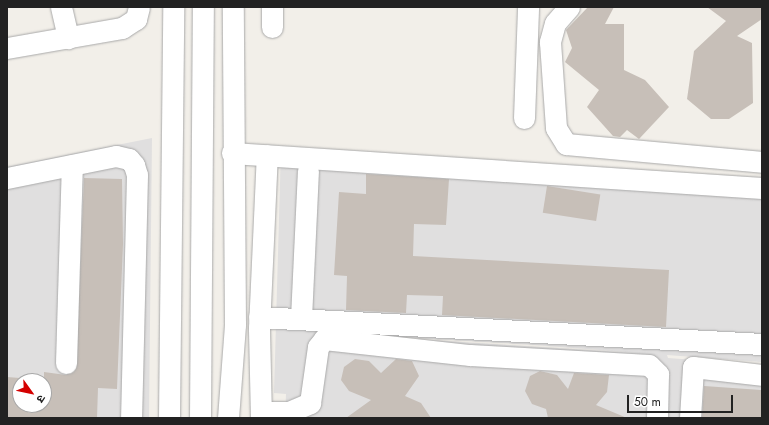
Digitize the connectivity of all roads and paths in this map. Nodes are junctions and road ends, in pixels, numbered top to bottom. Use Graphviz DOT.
graph roads {
  1 [pos="61,7"];
  2 [pos="139,7"];
  3 [pos="173,7"];
  4 [pos="203,7"];
  5 [pos="233,7"];
  6 [pos="528,7"];
  7 [pos="569,7"];
  8 [pos="68,38"];
  9 [pos="7,48"];
  10 [pos="524,118"];
  11 [pos="232,159"];
  12 [pos="267,162"];
  13 [pos="762,162"];
  14 [pos="309,164"];
  15 [pos="72,165"];
  16 [pos="7,178"];
  17 [pos="762,188"];
  18 [pos="302,318"];
  19 [pos="259,322"];
  20 [pos="235,324"];
  21 [pos="762,344"];
  22 [pos="66,363"];
  23 [pos="762,374"];
  24 [pos="261,415"];
  25 [pos="131,418"];
  26 [pos="169,418"];
  27 [pos="200,418"];
  28 [pos="228,418"];
  29 [pos="657,418"];
  30 [pos="690,418"];
  1 -- 8 [label="street"];
  2 -- 8 [label="street"];
  3 -- 26 [label="street"];
  4 -- 27 [label="street"];
  5 -- 11 [label="street"];
  6 -- 10 [label="street"];
  7 -- 13 [label="street"];
  8 -- 9 [label="street"];
  11 -- 12 [label="street"];
  11 -- 20 [label="street"];
  12 -- 14 [label="street"];
  12 -- 19 [label="street"];
  14 -- 17 [label="street"];
  14 -- 18 [label="street"];
  15 -- 16 [label="street"];
  15 -- 22 [label="street"];
  15 -- 25 [label="street"];
  18 -- 19 [label="street"];
  18 -- 21 [label="street"];
  19 -- 20 [label="street"];
  19 -- 24 [label="street"];
  20 -- 28 [label="street"];
  23 -- 30 [label="street"];
  24 -- 29 [label="street"];
}
